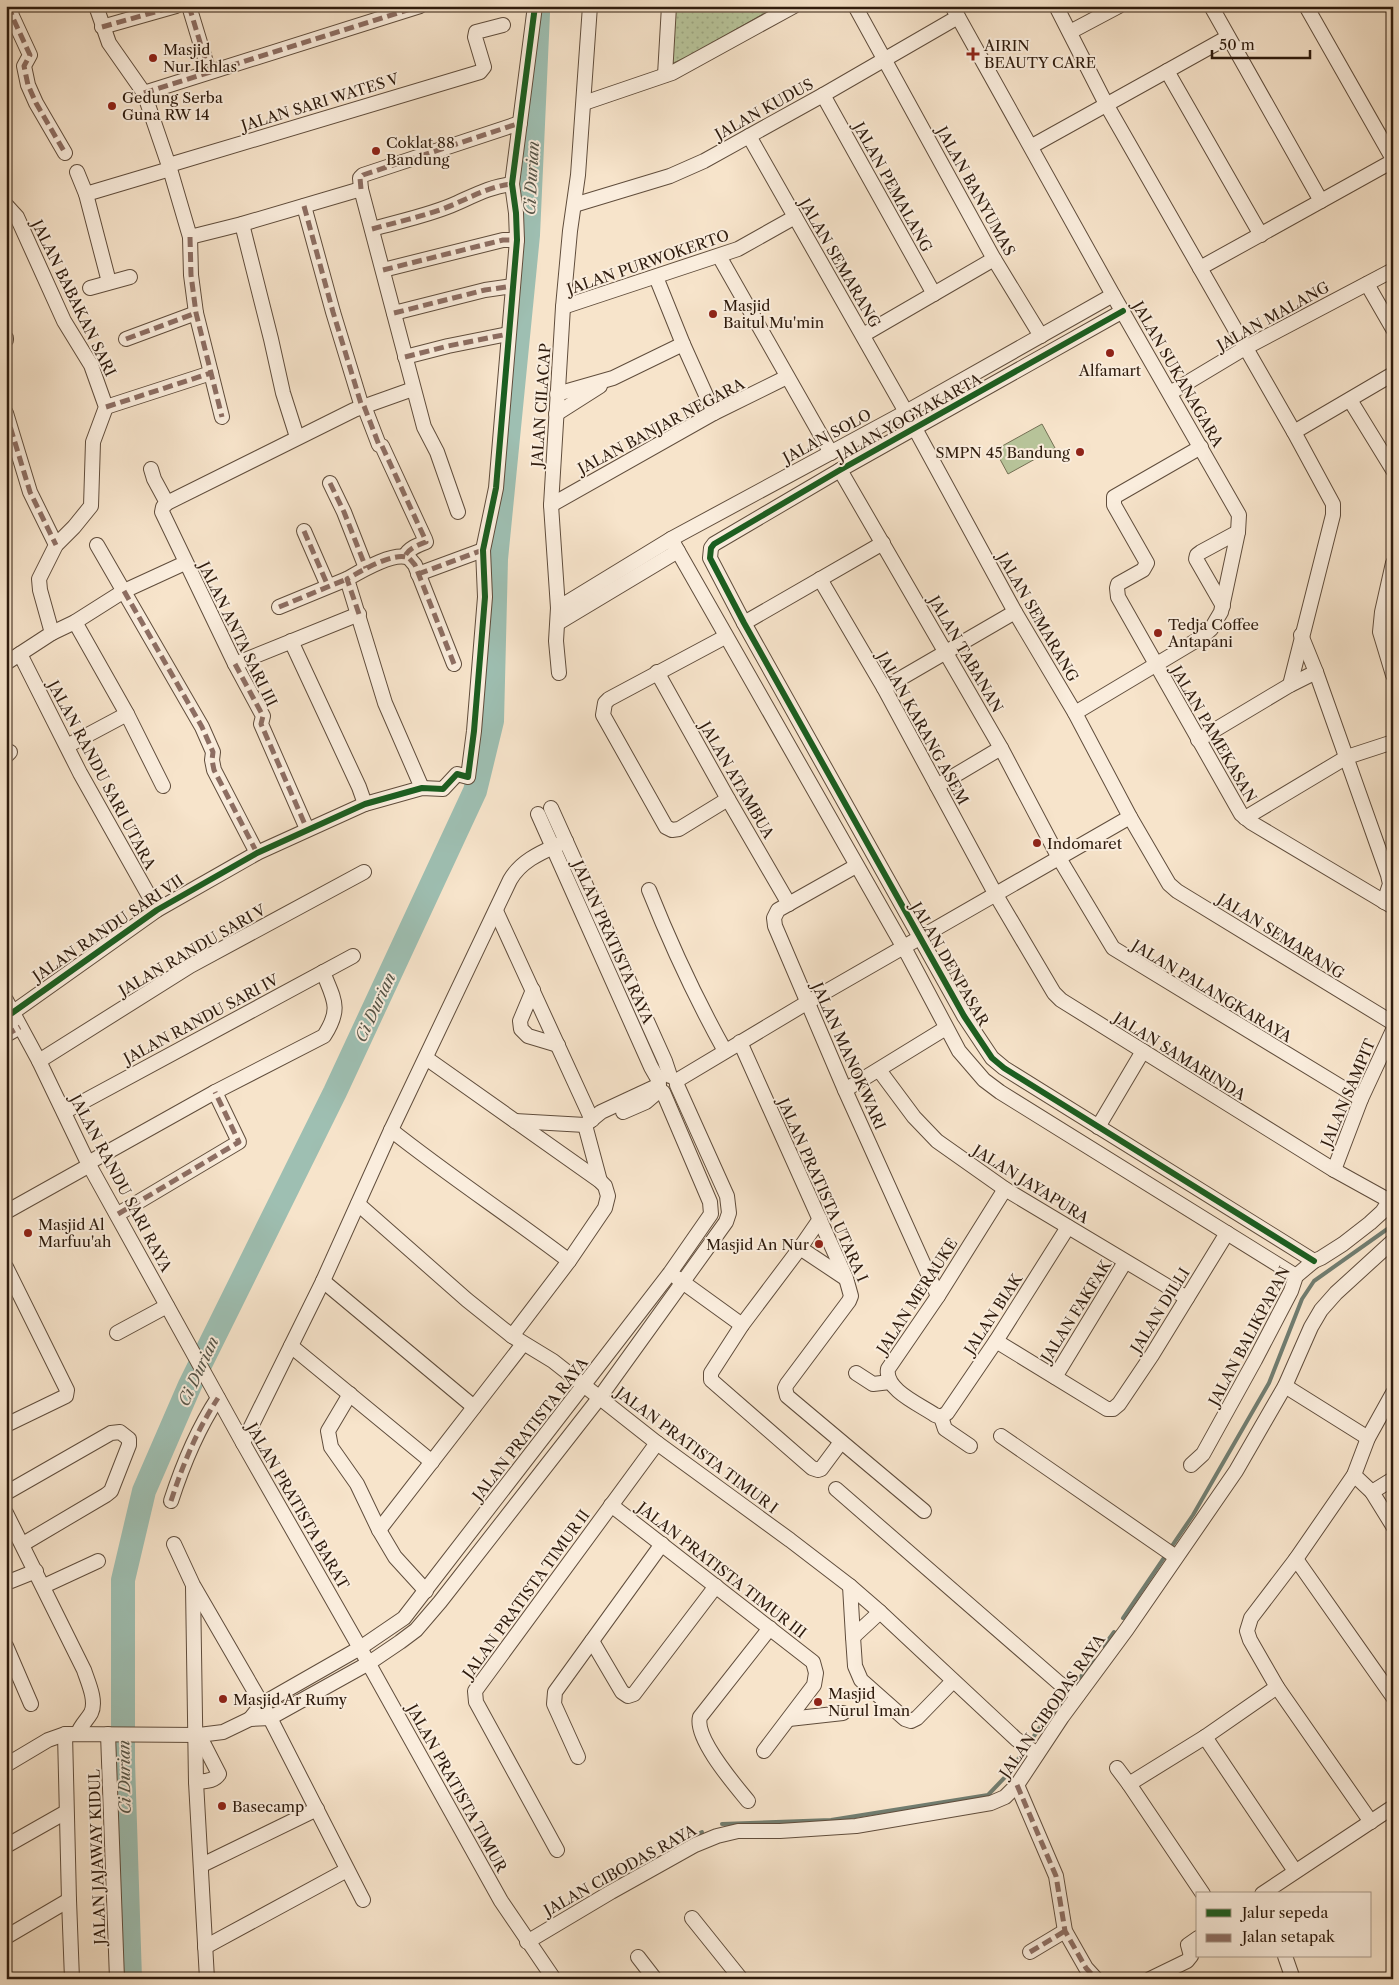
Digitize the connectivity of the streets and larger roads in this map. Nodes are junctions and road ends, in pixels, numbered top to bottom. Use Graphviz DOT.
graph roads {
  1 [pos="14,6"];
  2 [pos="96,6"];
  3 [pos="176,6"];
  4 [pos="189,6"];
  5 [pos="420,6"];
  6 [pos="535,6"];
  7 [pos="590,6"];
  8 [pos="669,6"];
  9 [pos="794,6"];
  10 [pos="855,6"];
  11 [pos="1056,6"];
  12 [pos="1119,6"];
  13 [pos="1211,6"];
  14 [pos="1306,6"];
  15 [pos="955,12"];
  16 [pos="503,25"];
  17 [pos="102,27"];
  18 [pos="1070,32"];
  19 [pos="1228,37"];
  20 [pos="884,60"];
  21 [pos="1167,71"];
  22 [pos="209,72"];
  23 [pos="665,75"];
  24 [pos="144,92"];
  25 [pos="823,95"];
  26 [pos="584,104"];
  27 [pos="1106,104"];
  28 [pos="520,123"];
  29 [pos="749,136"];
  30 [pos="1032,146"];
  31 [pos="65,153"];
  32 [pos="1393,160"];
  33 [pos="170,167"];
  34 [pos="77,172"];
  35 [pos="512,184"];
  36 [pos="361,189"];
  37 [pos="86,194"];
  38 [pos="1320,202"];
  39 [pos="6,205"];
  40 [pos="574,205"];
  41 [pos="304,206"];
  42 [pos="795,218"];
  43 [pos="242,224"];
  44 [pos="372,229"];
  45 [pos="1261,235"];
  46 [pos="190,237"];
  47 [pos="517,240"];
  48 [pos="719,256"];
  49 [pos="994,259"];
  50 [pos="1200,268"];
  51 [pos="383,270"];
  52 [pos="1393,270"];
  53 [pos="130,277"];
  54 [pos="656,277"];
  55 [pos="109,282"];
  56 [pos="1366,284"];
  57 [pos="513,286"];
  58 [pos="90,288"];
  59 [pos="934,294"];
  60 [pos="1113,295"];
  61 [pos="563,307"];
  62 [pos="1122,311"];
  63 [pos="196,313"];
  64 [pos="394,313"];
  65 [pos="1393,329"];
  66 [pos="508,334"];
  67 [pos="863,335"];
  68 [pos="1041,336"];
  69 [pos="126,339"];
  70 [pos="683,344"];
  71 [pos="1245,348"];
  72 [pos="405,357"];
  73 [pos="211,373"];
  74 [pos="1393,374"];
  75 [pos="787,377"];
  76 [pos="613,378"];
  77 [pos="413,389"];
  78 [pos="1170,393"];
  79 [pos="557,394"];
  80 [pos="1350,400"];
  81 [pos="363,406"];
  82 [pos="106,407"];
  83 [pos="6,413"];
  84 [pos="714,413"];
  85 [pos="556,414"];
  86 [pos="222,417"];
  87 [pos="911,421"];
  88 [pos="1294,432"];
  89 [pos="298,437"];
  90 [pos="1201,447"];
  91 [pos="831,453"];
  92 [pos="151,470"];
  93 [pos="840,470"];
  94 [pos="1393,470"];
  95 [pos="330,483"];
  96 [pos="167,504"];
  97 [pos="551,505"];
  98 [pos="458,512"];
  99 [pos="304,531"];
  100 [pos="1238,532"];
  101 [pos="883,543"];
  102 [pos="56,545"];
  103 [pos="97,545"];
  104 [pos="674,545"];
  105 [pos="711,548"];
  106 [pos="483,550"];
  107 [pos="405,556"];
  108 [pos="185,562"];
  109 [pos="1393,563"];
  110 [pos="366,568"];
  111 [pos="418,574"];
  112 [pos="347,579"];
  113 [pos="820,579"];
  114 [pos="328,586"];
  115 [pos="124,591"];
  116 [pos="1222,606"];
  117 [pos="279,607"];
  118 [pos="558,608"];
  119 [pos="1015,612"];
  120 [pos="359,614"];
  121 [pos="75,622"];
  122 [pos="558,623"];
  123 [pos="744,623"];
  124 [pos="52,633"];
  125 [pos="1301,635"];
  126 [pos="725,636"];
  127 [pos="291,641"];
  128 [pos="945,652"];
  129 [pos="20,654"];
  130 [pos="6,663"];
  131 [pos="235,664"];
  132 [pos="454,664"];
  133 [pos="1156,666"];
  134 [pos="657,672"];
  135 [pos="1316,672"];
  136 [pos="559,674"];
  137 [pos="1393,676"];
  138 [pos="1290,685"];
  139 [pos="884,688"];
  140 [pos="1075,713"];
  141 [pos="127,714"];
  142 [pos="1198,740"];
  143 [pos="1393,742"];
  144 [pos="67,746"];
  145 [pos="1002,748"];
  146 [pos="1346,757"];
  147 [pos="162,786"];
  148 [pos="937,786"];
  149 [pos="422,788"];
  150 [pos="728,799"];
  151 [pos="365,804"];
  152 [pos="1130,817"];
  153 [pos="1245,818"];
  154 [pos="307,830"];
  155 [pos="566,841"];
  156 [pos="553,847"];
  157 [pos="257,853"];
  158 [pos="1059,858"];
  159 [pos="856,866"];
  160 [pos="364,872"];
  161 [pos="648,890"];
  162 [pos="996,895"];
  163 [pos="789,904"];
  164 [pos="1388,905"];
  165 [pos="157,910"];
  166 [pos="496,911"];
  167 [pos="912,942"];
  168 [pos="353,956"];
  169 [pos="322,972"];
  170 [pos="533,990"];
  171 [pos="808,1002"];
  172 [pos="9,1007"];
  173 [pos="1393,1023"];
  174 [pos="20,1027"];
  175 [pos="946,1028"];
  176 [pos="1393,1030"];
  177 [pos="6,1035"];
  178 [pos="740,1042"];
  179 [pos="558,1045"];
  180 [pos="725,1051"];
  181 [pos="1143,1052"];
  182 [pos="426,1058"];
  183 [pos="39,1061"];
  184 [pos="879,1070"];
  185 [pos="666,1084"];
  186 [pos="845,1090"];
  187 [pos="215,1092"];
  188 [pos="1361,1099"];
  189 [pos="64,1112"];
  190 [pos="514,1121"];
  191 [pos="588,1123"];
  192 [pos="1098,1127"];
  193 [pos="391,1130"];
  194 [pos="89,1164"];
  195 [pos="1334,1170"];
  196 [pos="600,1181"];
  197 [pos="1005,1189"];
  198 [pos="1392,1198"];
  199 [pos="358,1204"];
  200 [pos="6,1212"];
  201 [pos="118,1214"];
  202 [pos="820,1218"];
  203 [pos="1068,1226"];
  204 [pos="1228,1233"];
  205 [pos="1393,1241"];
  206 [pos="800,1248"];
  207 [pos="569,1261"];
  208 [pos="1314,1261"];
  209 [pos="1125,1262"];
  210 [pos="6,1266"];
  211 [pos="670,1273"];
  212 [pos="1296,1276"];
  213 [pos="846,1278"];
  214 [pos="323,1281"];
  215 [pos="683,1283"];
  216 [pos="938,1296"];
  217 [pos="1187,1298"];
  218 [pos="167,1306"];
  219 [pos="742,1325"];
  220 [pos="117,1333"];
  221 [pos="518,1340"];
  222 [pos="996,1341"];
  223 [pos="291,1346"];
  224 [pos="856,1373"];
  225 [pos="1055,1377"];
  226 [pos="209,1380"];
  227 [pos="890,1382"];
  228 [pos="585,1385"];
  229 [pos="1284,1386"];
  230 [pos="1393,1393"];
  231 [pos="350,1394"];
  232 [pos="600,1397"];
  233 [pos="218,1398"];
  234 [pos="474,1407"];
  235 [pos="941,1416"];
  236 [pos="6,1425"];
  237 [pos="1001,1436"];
  238 [pos="1368,1438"];
  239 [pos="841,1442"];
  240 [pos="243,1443"];
  241 [pos="657,1443"];
  242 [pos="970,1446"];
  243 [pos="432,1462"];
  244 [pos="1190,1465"];
  245 [pos="1354,1476"];
  246 [pos="1393,1478"];
  247 [pos="836,1489"];
  248 [pos="6,1492"];
  249 [pos="1372,1492"];
  250 [pos="171,1501"];
  251 [pos="611,1505"];
  252 [pos="924,1511"];
  253 [pos="6,1513"];
  254 [pos="1393,1526"];
  255 [pos="10,1527"];
  256 [pos="379,1530"];
  257 [pos="22,1544"];
  258 [pos="174,1544"];
  259 [pos="662,1544"];
  260 [pos="1171,1553"];
  261 [pos="1296,1559"];
  262 [pos="98,1561"];
  263 [pos="36,1571"];
  264 [pos="6,1583"];
  265 [pos="193,1585"];
  266 [pos="44,1586"];
  267 [pos="716,1586"];
  268 [pos="850,1586"];
  269 [pos="426,1591"];
  270 [pos="880,1612"];
  271 [pos="390,1628"];
  272 [pos="770,1628"];
  273 [pos="853,1637"];
  274 [pos="592,1641"];
  275 [pos="400,1642"];
  276 [pos="6,1646"];
  277 [pos="360,1648"];
  278 [pos="369,1663"];
  279 [pos="953,1681"];
  280 [pos="1277,1687"];
  281 [pos="1073,1691"];
  282 [pos="1393,1697"];
  283 [pos="31,1704"];
  284 [pos="262,1704"];
  285 [pos="843,1713"];
  286 [pos="270,1718"];
  287 [pos="789,1719"];
  288 [pos="250,1720"];
  289 [pos="72,1734"];
  290 [pos="110,1734"];
  291 [pos="197,1735"];
  292 [pos="1205,1737"];
  293 [pos="764,1751"];
  294 [pos="1033,1751"];
  295 [pos="578,1757"];
  296 [pos="6,1765"];
  297 [pos="1117,1768"];
  298 [pos="196,1782"];
  299 [pos="1129,1784"];
  300 [pos="1017,1785"];
  301 [pos="748,1801"];
  302 [pos="1393,1807"];
  303 [pos="317,1809"];
  304 [pos="66,1812"];
  305 [pos="1371,1822"];
  306 [pos="6,1846"];
  307 [pos="557,1850"];
  308 [pos="202,1865"];
  309 [pos="347,1870"];
  310 [pos="1295,1871"];
  311 [pos="1202,1892"];
  312 [pos="1265,1892"];
  313 [pos="68,1900"];
  314 [pos="363,1900"];
  315 [pos="692,1918"];
  316 [pos="1066,1931"];
  317 [pos="6,1937"];
  318 [pos="1196,1939"];
  319 [pos="528,1942"];
  320 [pos="205,1947"];
  321 [pos="1030,1952"];
  322 [pos="638,1957"];
  323 [pos="1286,1958"];
  324 [pos="548,1976"];
  325 [pos="72,1979"];
  326 [pos="117,1979"];
  327 [pos="207,1979"];
  328 [pos="655,1979"];
  329 [pos="741,1979"];
  330 [pos="1096,1979"];
  331 [pos="1150,1979"];
  332 [pos="1293,1979"];
  1 -- 31 [label="street"];
  2 -- 17 [label="street"];
  3 -- 17 [label="street"];
  4 -- 22 [label="street"];
  5 -- 22 [label="street"];
  6 -- 28 [label="street"];
  7 -- 26 [label="street, JALAN CILACAP"];
  8 -- 23 [label="street"];
  9 -- 23 [label="street"];
  10 -- 20 [label="street, JALAN BANYUMAS"];
  11 -- 18 [label="street"];
  12 -- 18 [label="street"];
  13 -- 19 [label="street"];
  14 -- 32 [label="street"];
  15 -- 20 [label="street, JALAN KUDUS"];
  15 -- 30 [label="street, JALAN SUKANAGARA"];
  16 -- 33 [label="street, JALAN SARI WATES V"];
  17 -- 24 [label="street"];
  18 -- 27 [label="street"];
  19 -- 21 [label="street"];
  19 -- 38 [label="street"];
  20 -- 25 [label="street, JALAN KUDUS"];
  20 -- 49 [label="street, JALAN BANYUMAS"];
  21 -- 27 [label="street"];
  21 -- 45 [label="street"];
  22 -- 24 [label="street"];
  23 -- 26 [label="street"];
  24 -- 33 [label="street"];
  25 -- 29 [label="street, JALAN KUDUS"];
  25 -- 59 [label="street, JALAN PEMALANG"];
  26 -- 40 [label="street, JALAN CILACAP"];
  27 -- 30 [label="street"];
  27 -- 50 [label="street"];
  28 -- 35 [label="street"];
  28 -- 36 [label="street"];
  29 -- 40 [label="street, JALAN KUDUS"];
  29 -- 42 [label="street, JALAN SEMARANG"];
  30 -- 60 [label="street, JALAN SUKANAGARA"];
  32 -- 38 [label="street"];
  33 -- 37 [label="street, JALAN SARI WATES V"];
  33 -- 46 [label="street"];
  34 -- 37 [label="street"];
  35 -- 44 [label="street"];
  35 -- 47 [label="street"];
  36 -- 41 [label="street"];
  36 -- 44 [label="street"];
  37 -- 55 [label="street"];
  38 -- 45 [label="street"];
  39 -- 82 [label="street, JALAN BABAKAN SARI"];
  40 -- 61 [label="street, JALAN CILACAP"];
  41 -- 43 [label="street"];
  41 -- 81 [label="street"];
  42 -- 48 [label="street, JALAN PURWOKERTO"];
  42 -- 67 [label="street, JALAN SEMARANG"];
  43 -- 46 [label="street"];
  43 -- 89 [label="street"];
  44 -- 51 [label="street"];
  45 -- 50 [label="street"];
  46 -- 63 [label="street"];
  47 -- 51 [label="street"];
  47 -- 57 [label="street"];
  48 -- 54 [label="street, JALAN PURWOKERTO"];
  48 -- 75 [label="street"];
  49 -- 59 [label="street"];
  49 -- 68 [label="street, JALAN BANYUMAS"];
  50 -- 71 [label="street"];
  51 -- 64 [label="street"];
  52 -- 56 [label="street, JALAN MALANG"];
  53 -- 55 [label="street"];
  54 -- 61 [label="street, JALAN PURWOKERTO"];
  54 -- 70 [label="street"];
  55 -- 58 [label="street"];
  56 -- 65 [label="street"];
  56 -- 71 [label="street, JALAN MALANG"];
  57 -- 64 [label="street"];
  57 -- 66 [label="street"];
  59 -- 67 [label="street"];
  60 -- 62 [label="street, JALAN SUKANAGARA"];
  60 -- 68 [label="street, JALAN SOLO"];
  61 -- 79 [label="street, JALAN CILACAP"];
  62 -- 78 [label="street, JALAN SUKANAGARA"];
  62 -- 87 [label="street, JALAN YOGYAKARTA"];
  63 -- 69 [label="street"];
  63 -- 73 [label="street"];
  64 -- 72 [label="street"];
  66 -- 72 [label="street"];
  66 -- 106 [label="street"];
  67 -- 87 [label="street, JALAN SEMARANG"];
  68 -- 87 [label="street, JALAN SOLO"];
  70 -- 76 [label="street"];
  70 -- 84 [label="street"];
  71 -- 78 [label="street, JALAN MALANG"];
  71 -- 88 [label="street"];
  72 -- 77 [label="street"];
  73 -- 82 [label="street"];
  73 -- 86 [label="street"];
  74 -- 80 [label="street"];
  75 -- 84 [label="street, JALAN BANJAR NEGARA"];
  75 -- 91 [label="street"];
  76 -- 79 [label="street"];
  76 -- 85 [label="street"];
  77 -- 81 [label="street"];
  77 -- 98 [label="street"];
  78 -- 90 [label="street, JALAN SUKANAGARA"];
  79 -- 85 [label="street, JALAN CILACAP"];
  80 -- 88 [label="street"];
  80 -- 94 [label="street"];
  81 -- 89 [label="street"];
  81 -- 107 [label="street"];
  82 -- 102 [label="street"];
  83 -- 102 [label="street"];
  84 -- 97 [label="street, JALAN BANJAR NEGARA"];
  85 -- 97 [label="street, JALAN CILACAP"];
  87 -- 91 [label="street, JALAN SOLO"];
  87 -- 93 [label="street, JALAN YOGYAKARTA"];
  87 -- 119 [label="street, JALAN SEMARANG"];
  88 -- 125 [label="street"];
  89 -- 96 [label="street"];
  90 -- 100 [label="street, JALAN SUKANAGARA"];
  90 -- 133 [label="street, JALAN PAMEKASAN"];
  91 -- 104 [label="street, JALAN SOLO"];
  92 -- 96 [label="street"];
  93 -- 101 [label="street, JALAN TABANAN"];
  93 -- 105 [label="street, JALAN YOGYAKARTA"];
  95 -- 110 [label="street"];
  96 -- 108 [label="street, JALAN ANTA SARI III"];
  97 -- 118 [label="street, JALAN CILACAP"];
  99 -- 114 [label="street"];
  100 -- 116 [label="street, JALAN SUKANAGARA"];
  100 -- 116 [label="street"];
  101 -- 113 [label="street"];
  101 -- 128 [label="street, JALAN TABANAN"];
  102 -- 124 [label="street"];
  103 -- 115 [label="street"];
  104 -- 118 [label="street, JALAN SOLO"];
  104 -- 122 [label="street, JALAN SOLO"];
  104 -- 126 [label="street"];
  105 -- 123 [label="street, JALAN DENPASAR"];
  106 -- 111 [label="street"];
  106 -- 149 [label="street, JALAN RANDU SARI VII"];
  107 -- 110 [label="street"];
  107 -- 111 [label="street"];
  108 -- 115 [label="street"];
  108 -- 131 [label="street, JALAN ANTA SARI III"];
  109 -- 137 [label="street"];
  110 -- 112 [label="street"];
  111 -- 132 [label="street"];
  112 -- 114 [label="street"];
  112 -- 120 [label="street"];
  113 -- 123 [label="street"];
  113 -- 139 [label="street, JALAN KARANG ASEM"];
  114 -- 117 [label="street"];
  115 -- 121 [label="street"];
  115 -- 157 [label="street"];
  116 -- 133 [label="street, JALAN SUKANAGARA"];
  118 -- 122 [label="street, JALAN CILACAP"];
  119 -- 128 [label="street"];
  119 -- 140 [label="street, JALAN SEMARANG"];
  120 -- 127 [label="street"];
  120 -- 149 [label="street"];
  121 -- 124 [label="street"];
  121 -- 141 [label="street"];
  122 -- 136 [label="street, JALAN CILACAP"];
  123 -- 167 [label="street, JALAN DENPASAR"];
  124 -- 129 [label="street"];
  125 -- 135 [label="street"];
  125 -- 138 [label="street"];
  126 -- 134 [label="street"];
  126 -- 159 [label="street"];
  127 -- 131 [label="street"];
  127 -- 151 [label="street"];
  128 -- 139 [label="street"];
  128 -- 145 [label="street, JALAN TABANAN"];
  129 -- 130 [label="street"];
  129 -- 144 [label="street, JALAN RANDU SARI UTARA"];
  131 -- 154 [label="street, JALAN ANTA SARI III"];
  133 -- 140 [label="street, JALAN SUKANAGARA"];
  133 -- 142 [label="street, JALAN PAMEKASAN"];
  134 -- 150 [label="street, JALAN ATAMBUA"];
  134 -- 150 [label="street"];
  135 -- 138 [label="street"];
  135 -- 146 [label="street"];
  138 -- 142 [label="street"];
  139 -- 148 [label="street, JALAN KARANG ASEM"];
  140 -- 152 [label="street, JALAN SEMARANG"];
  141 -- 144 [label="street"];
  141 -- 147 [label="street"];
  142 -- 153 [label="street, JALAN PAMEKASAN"];
  143 -- 146 [label="street, JALAN PAMEKASAN"];
  144 -- 165 [label="street, JALAN RANDU SARI UTARA"];
  145 -- 148 [label="street"];
  145 -- 158 [label="street, JALAN TABANAN"];
  146 -- 153 [label="street, JALAN PAMEKASAN"];
  146 -- 164 [label="street"];
  148 -- 162 [label="street, JALAN KARANG ASEM"];
  149 -- 151 [label="street, JALAN RANDU SARI VII"];
  150 -- 163 [label="street, JALAN ATAMBUA"];
  151 -- 154 [label="street, JALAN RANDU SARI VII"];
  152 -- 158 [label="street"];
  152 -- 173 [label="street, JALAN SEMARANG"];
  153 -- 164 [label="street, JALAN PAMEKASAN"];
  154 -- 157 [label="street, JALAN RANDU SARI VII"];
  155 -- 156 [label="street"];
  155 -- 156 [label="street, JALAN PRATISTA RAYA"];
  155 -- 185 [label="street, JALAN PRATISTA RAYA"];
  156 -- 166 [label="street"];
  156 -- 185 [label="street, JALAN PRATISTA RAYA"];
  157 -- 165 [label="street, JALAN RANDU SARI VII"];
  158 -- 162 [label="street"];
  158 -- 188 [label="street, JALAN PALANGKARAYA"];
  159 -- 163 [label="street, JALAN MANOKWARI"];
  159 -- 167 [label="street"];
  160 -- 183 [label="street, JALAN RANDU SARI V"];
  161 -- 180 [label="street"];
  162 -- 167 [label="street"];
  162 -- 181 [label="street, JALAN SAMARINDA"];
  163 -- 171 [label="street, JALAN MANOKWARI"];
  165 -- 172 [label="street, JALAN RANDU SARI VII"];
  166 -- 170 [label="street"];
  166 -- 182 [label="street"];
  167 -- 171 [label="street"];
  167 -- 175 [label="street"];
  167 -- 192 [label="street, JALAN DENPASAR"];
  168 -- 169 [label="street, JALAN RANDU SARI IV"];
  169 -- 187 [label="street"];
  169 -- 189 [label="street, JALAN RANDU SARI IV"];
  170 -- 179 [label="street"];
  170 -- 179 [label="street"];
  171 -- 178 [label="street"];
  171 -- 186 [label="street, JALAN MANOKWARI"];
  172 -- 174 [label="street, JALAN RANDU SARI RAYA"];
  174 -- 177 [label="street"];
  174 -- 183 [label="street, JALAN RANDU SARI RAYA"];
  175 -- 184 [label="street"];
  175 -- 204 [label="street"];
  176 -- 188 [label="street, JALAN SAMPIT"];
  178 -- 180 [label="street"];
  178 -- 202 [label="street, JALAN PRATISTA UTARA I"];
  179 -- 191 [label="street"];
  180 -- 185 [label="street"];
  181 -- 192 [label="street"];
  181 -- 195 [label="street, JALAN SAMARINDA"];
  182 -- 190 [label="street"];
  182 -- 193 [label="street"];
  183 -- 189 [label="street, JALAN RANDU SARI RAYA"];
  184 -- 186 [label="street"];
  184 -- 197 [label="street, JALAN JAYAPURA"];
  185 -- 191 [label="street"];
  185 -- 211 [label="street, JALAN PRATISTA RAYA"];
  185 -- 215 [label="street, JALAN PRATISTA RAYA"];
  186 -- 216 [label="street, JALAN MANOKWARI"];
  187 -- 194 [label="street"];
  187 -- 201 [label="street"];
  188 -- 195 [label="street, JALAN SAMPIT"];
  189 -- 194 [label="street, JALAN RANDU SARI RAYA"];
  190 -- 191 [label="street"];
  190 -- 196 [label="street"];
  191 -- 196 [label="street"];
  192 -- 208 [label="street, JALAN DENPASAR"];
  193 -- 199 [label="street"];
  193 -- 207 [label="street"];
  194 -- 200 [label="street"];
  194 -- 201 [label="street, JALAN RANDU SARI RAYA"];
  195 -- 198 [label="street, JALAN SAMARINDA"];
  196 -- 207 [label="street"];
  197 -- 203 [label="street, JALAN JAYAPURA"];
  197 -- 216 [label="street, JALAN MERAUKE"];
  198 -- 208 [label="street, JALAN BALIKPAPAN"];
  199 -- 214 [label="street"];
  199 -- 221 [label="street, JALAN PRATISTA TIMUR I"];
  201 -- 218 [label="street, JALAN RANDU SARI RAYA"];
  202 -- 206 [label="street"];
  202 -- 213 [label="street, JALAN PRATISTA UTARA I"];
  203 -- 209 [label="street, JALAN JAYAPURA"];
  203 -- 222 [label="street, JALAN BIAK"];
  204 -- 212 [label="street"];
  204 -- 217 [label="street, JALAN DILLI"];
  205 -- 229 [label="street, JALAN CIBODAS RAYA"];
  206 -- 213 [label="street"];
  206 -- 219 [label="street"];
  207 -- 221 [label="street"];
  208 -- 212 [label="street, JALAN BALIKPAPAN"];
  209 -- 217 [label="street, JALAN JAYAPURA"];
  209 -- 225 [label="street, JALAN FAKFAK"];
  210 -- 236 [label="street"];
  211 -- 215 [label="street"];
  211 -- 228 [label="street, JALAN PRATISTA RAYA"];
  212 -- 244 [label="street, JALAN BALIKPAPAN"];
  213 -- 239 [label="street, JALAN PRATISTA UTARA I"];
  214 -- 223 [label="street"];
  214 -- 234 [label="street"];
  215 -- 219 [label="street"];
  215 -- 232 [label="street, JALAN PRATISTA RAYA"];
  216 -- 227 [label="street, JALAN MERAUKE"];
  217 -- 225 [label="street, JALAN DILLI"];
  218 -- 220 [label="street"];
  218 -- 226 [label="street, JALAN RANDU SARI RAYA"];
  219 -- 239 [label="street"];
  221 -- 228 [label="street, JALAN PRATISTA TIMUR I"];
  221 -- 234 [label="street"];
  222 -- 225 [label="street"];
  222 -- 235 [label="street, JALAN BIAK"];
  223 -- 231 [label="street"];
  223 -- 240 [label="street"];
  224 -- 227 [label="street"];
  226 -- 233 [label="street, JALAN PRATISTA BARAT"];
  227 -- 235 [label="street"];
  228 -- 232 [label="street, JALAN PRATISTA TIMUR I"];
  228 -- 269 [label="street, JALAN PRATISTA RAYA"];
  229 -- 238 [label="street"];
  229 -- 260 [label="street, JALAN CIBODAS RAYA"];
  230 -- 238 [label="street"];
  231 -- 243 [label="street"];
  231 -- 256 [label="street"];
  232 -- 241 [label="street, JALAN PRATISTA TIMUR I"];
  232 -- 275 [label="street, JALAN PRATISTA RAYA"];
  233 -- 240 [label="street, JALAN PRATISTA BARAT"];
  233 -- 250 [label="street"];
  234 -- 243 [label="street"];
  235 -- 242 [label="street"];
  237 -- 260 [label="street"];
  238 -- 245 [label="street"];
  239 -- 252 [label="street, JALAN PRATISTA UTARA I"];
  240 -- 277 [label="street, JALAN PRATISTA BARAT"];
  241 -- 251 [label="street, JALAN PRATISTA TIMUR II"];
  241 -- 268 [label="street, JALAN PRATISTA TIMUR I"];
  243 -- 256 [label="street"];
  245 -- 249 [label="street"];
  245 -- 261 [label="street"];
  246 -- 249 [label="street"];
  247 -- 281 [label="street"];
  248 -- 257 [label="street"];
  249 -- 254 [label="street"];
  251 -- 259 [label="street, JALAN PRATISTA TIMUR III"];
  251 -- 307 [label="street, JALAN PRATISTA TIMUR II"];
  253 -- 255 [label="street"];
  255 -- 257 [label="street"];
  256 -- 269 [label="street"];
  257 -- 263 [label="street"];
  258 -- 265 [label="street"];
  259 -- 267 [label="street, JALAN PRATISTA TIMUR III"];
  259 -- 274 [label="street"];
  260 -- 281 [label="street, JALAN CIBODAS RAYA"];
  261 -- 280 [label="street"];
  261 -- 282 [label="street"];
  262 -- 266 [label="street"];
  263 -- 264 [label="street"];
  263 -- 266 [label="street"];
  265 -- 284 [label="street"];
  265 -- 291 [label="street"];
  266 -- 289 [label="street"];
  267 -- 272 [label="street, JALAN PRATISTA TIMUR III"];
  267 -- 274 [label="street"];
  268 -- 270 [label="street, JALAN PRATISTA TIMUR I"];
  268 -- 273 [label="street"];
  269 -- 271 [label="street, JALAN PRATISTA RAYA"];
  270 -- 273 [label="street"];
  270 -- 279 [label="street, JALAN PRATISTA TIMUR I"];
  271 -- 275 [label="street"];
  271 -- 277 [label="street, JALAN PRATISTA RAYA"];
  272 -- 287 [label="street, JALAN PRATISTA TIMUR III"];
  272 -- 301 [label="street"];
  273 -- 279 [label="street"];
  274 -- 295 [label="street"];
  275 -- 278 [label="street, JALAN PRATISTA RAYA"];
  276 -- 283 [label="street"];
  277 -- 278 [label="street, JALAN PRATISTA TIMUR"];
  277 -- 284 [label="street, JALAN PRATISTA RAYA"];
  278 -- 286 [label="street, JALAN PRATISTA RAYA"];
  278 -- 319 [label="street, JALAN PRATISTA TIMUR"];
  279 -- 294 [label="street, JALAN PRATISTA TIMUR I"];
  280 -- 292 [label="street"];
  280 -- 305 [label="street"];
  281 -- 294 [label="street, JALAN CIBODAS RAYA"];
  284 -- 286 [label="street"];
  284 -- 288 [label="street, JALAN PRATISTA RAYA"];
  285 -- 287 [label="street"];
  286 -- 288 [label="street"];
  286 -- 303 [label="street"];
  287 -- 293 [label="street"];
  288 -- 291 [label="street"];
  289 -- 290 [label="street"];
  289 -- 296 [label="street"];
  289 -- 304 [label="street"];
  290 -- 291 [label="street"];
  290 -- 326 [label="street, JALAN JAJAWAY KIDUL"];
  291 -- 298 [label="street"];
  291 -- 298 [label="street"];
  292 -- 299 [label="street"];
  292 -- 310 [label="street"];
  294 -- 300 [label="street, JALAN CIBODAS RAYA"];
  297 -- 299 [label="street"];
  298 -- 308 [label="street"];
  299 -- 311 [label="street"];
  300 -- 316 [label="street"];
  300 -- 319 [label="street, JALAN CIBODAS RAYA"];
  302 -- 305 [label="street"];
  303 -- 308 [label="street"];
  303 -- 309 [label="street"];
  304 -- 306 [label="street"];
  304 -- 313 [label="street"];
  305 -- 310 [label="street"];
  308 -- 320 [label="street"];
  309 -- 314 [label="street"];
  309 -- 320 [label="street"];
  310 -- 312 [label="street"];
  313 -- 317 [label="street"];
  313 -- 325 [label="street"];
  315 -- 329 [label="street"];
  316 -- 321 [label="street"];
  316 -- 330 [label="street"];
  318 -- 331 [label="street"];
  319 -- 324 [label="street, JALAN PRATISTA TIMUR"];
  320 -- 327 [label="street"];
  322 -- 328 [label="street"];
  323 -- 332 [label="street"];
}
